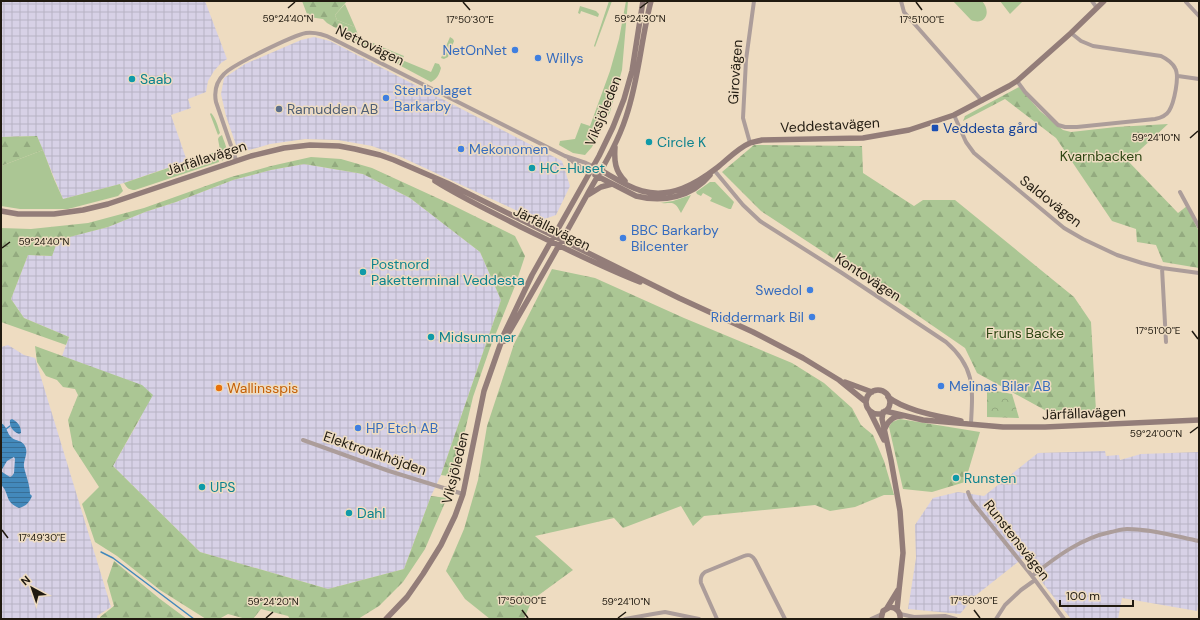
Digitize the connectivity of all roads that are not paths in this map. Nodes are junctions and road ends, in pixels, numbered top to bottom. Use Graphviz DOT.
graph roads {
  1 [pos="643,1"];
  2 [pos="647,1"];
  3 [pos="651,1"];
  4 [pos="754,1"];
  5 [pos="901,1"];
  6 [pos="1092,1"];
  7 [pos="1104,1"];
  8 [pos="1186,1"];
  9 [pos="1097,8"];
  10 [pos="1199,16"];
  11 [pos="646,18"];
  12 [pos="1071,33"];
  13 [pos="1178,76"];
  14 [pos="1199,79"];
  15 [pos="1017,81"];
  16 [pos="982,101"];
  17 [pos="954,115"];
  18 [pos="750,143"];
  19 [pos="615,146"];
  20 [pos="565,156"];
  21 [pos="236,160"];
  22 [pos="593,166"];
  23 [pos="601,170"];
  24 [pos="714,170"];
  25 [pos="419,171"];
  26 [pos="589,173"];
  27 [pos="598,177"];
  28 [pos="612,184"];
  29 [pos="632,186"];
  30 [pos="1180,192"];
  31 [pos="587,196"];
  32 [pos="1,211"];
  33 [pos="1199,227"];
  34 [pos="554,235"];
  35 [pos="562,239"];
  36 [pos="551,241"];
  37 [pos="559,245"];
  38 [pos="1162,268"];
  39 [pos="1199,272"];
  40 [pos="679,298"];
  41 [pos="1166,342"];
  42 [pos="498,351"];
  43 [pos="839,380"];
  44 [pos="872,392"];
  45 [pos="888,397"];
  46 [pos="866,402"];
  47 [pos="869,410"];
  48 [pos="884,412"];
  49 [pos="907,416"];
  50 [pos="1199,420"];
  51 [pos="971,423"];
  52 [pos="884,431"];
  53 [pos="303,440"];
  54 [pos="888,447"];
  55 [pos="968,492"];
  56 [pos="463,494"];
  57 [pos="1199,541"];
  58 [pos="1033,578"];
  59 [pos="899,590"];
  60 [pos="887,608"];
  61 [pos="899,614"];
  62 [pos="881,616"];
  63 [pos="914,617"];
  64 [pos="639,618"];
  65 [pos="386,619"];
  66 [pos="625,619"];
  67 [pos="698,619"];
  68 [pos="717,619"];
  69 [pos="785,619"];
  70 [pos="871,619"];
  71 [pos="909,619"];
  72 [pos="956,619"];
  73 [pos="996,619"];
  74 [pos="1064,619"];
  1 -- 22 [label="street, Viksjöleden"];
  2 -- 11 [label="street, Viksjöleden"];
  3 -- 11 [label="street, Viksjöleden"];
  4 -- 18 [label="street, Girovägen"];
  5 -- 16 [label="street"];
  6 -- 9 [label="street"];
  7 -- 9 [label="street, Veddestavägen"];
  8 -- 10 [label="street"];
  9 -- 12 [label="street, Veddestavägen"];
  11 -- 19 [label="street, Viksjöleden"];
  12 -- 13 [label="street"];
  12 -- 15 [label="street, Veddestavägen"];
  13 -- 14 [label="street"];
  13 -- 15 [label="street"];
  15 -- 16 [label="street, Veddestavägen"];
  16 -- 17 [label="street, Veddestavägen"];
  17 -- 18 [label="street, Veddestavägen"];
  17 -- 38 [label="street, Saldovägen"];
  18 -- 24 [label="street, Veddestavägen"];
  19 -- 23 [label="street, Viksjöleden"];
  19 -- 29 [label="street"];
  20 -- 21 [label="street, Nettovägen"];
  20 -- 22 [label="street, Nettovägen"];
  20 -- 26 [label="street, Nettovägen"];
  21 -- 25 [label="street, Järfällavägen"];
  21 -- 32 [label="street, Järfällavägen"];
  22 -- 23 [label="street, Veddestavägen"];
  22 -- 26 [label="street, Viksjöleden"];
  23 -- 27 [label="street, Viksjöleden"];
  23 -- 29 [label="street, Veddestavägen"];
  24 -- 28 [label="street, Veddestavägen"];
  24 -- 29 [label="street, Veddestavägen"];
  24 -- 51 [label="street, Kontovägen"];
  25 -- 34 [label="street, Järfällavägen"];
  25 -- 36 [label="street, Järfällavägen"];
  26 -- 27 [label="street, Veddestavägen"];
  26 -- 34 [label="street, Viksjöleden"];
  27 -- 28 [label="street, Veddestavägen"];
  27 -- 31 [label="street, Viksjöleden"];
  28 -- 31 [label="street"];
  30 -- 33 [label="street"];
  31 -- 35 [label="street, Viksjöleden"];
  34 -- 35 [label="street, Järfällavägen"];
  34 -- 36 [label="street, Viksjöleden"];
  35 -- 37 [label="street, Viksjöleden"];
  35 -- 40 [label="street, Järfällavägen"];
  36 -- 37 [label="street, Järfällavägen"];
  36 -- 42 [label="street, Viksjöleden"];
  37 -- 40 [label="street, Järfällavägen"];
  37 -- 42 [label="street, Viksjöleden"];
  38 -- 39 [label="street, Saldovägen"];
  38 -- 41 [label="street"];
  40 -- 43 [label="street, Järfällavägen"];
  42 -- 56 [label="street, Viksjöleden"];
  43 -- 44 [label="street, Järfällavägen"];
  43 -- 46 [label="street, Järfällavägen"];
  44 -- 45 [label="street"];
  44 -- 46 [label="street"];
  45 -- 48 [label="street"];
  45 -- 51 [label="street, Järfällavägen"];
  46 -- 47 [label="street"];
  47 -- 48 [label="street"];
  47 -- 54 [label="street"];
  48 -- 49 [label="street, Järfällavägen"];
  48 -- 52 [label="street"];
  49 -- 51 [label="street, Järfällavägen"];
  49 -- 52 [label="street"];
  50 -- 51 [label="street, Järfällavägen"];
  52 -- 54 [label="street"];
  53 -- 56 [label="street, Elektronikhöjden"];
  54 -- 59 [label="street"];
  55 -- 58 [label="street, Runstensvägen"];
  56 -- 65 [label="street, Viksjöleden"];
  57 -- 58 [label="street"];
  58 -- 73 [label="street"];
  58 -- 74 [label="street, Runstensvägen"];
  59 -- 60 [label="street"];
  59 -- 61 [label="street"];
  60 -- 61 [label="street"];
  60 -- 62 [label="street"];
  61 -- 63 [label="street"];
  62 -- 70 [label="street"];
  63 -- 71 [label="street"];
  63 -- 72 [label="street"];
  64 -- 66 [label="street"];
  64 -- 67 [label="street"];
  68 -- 69 [label="street"];
}
